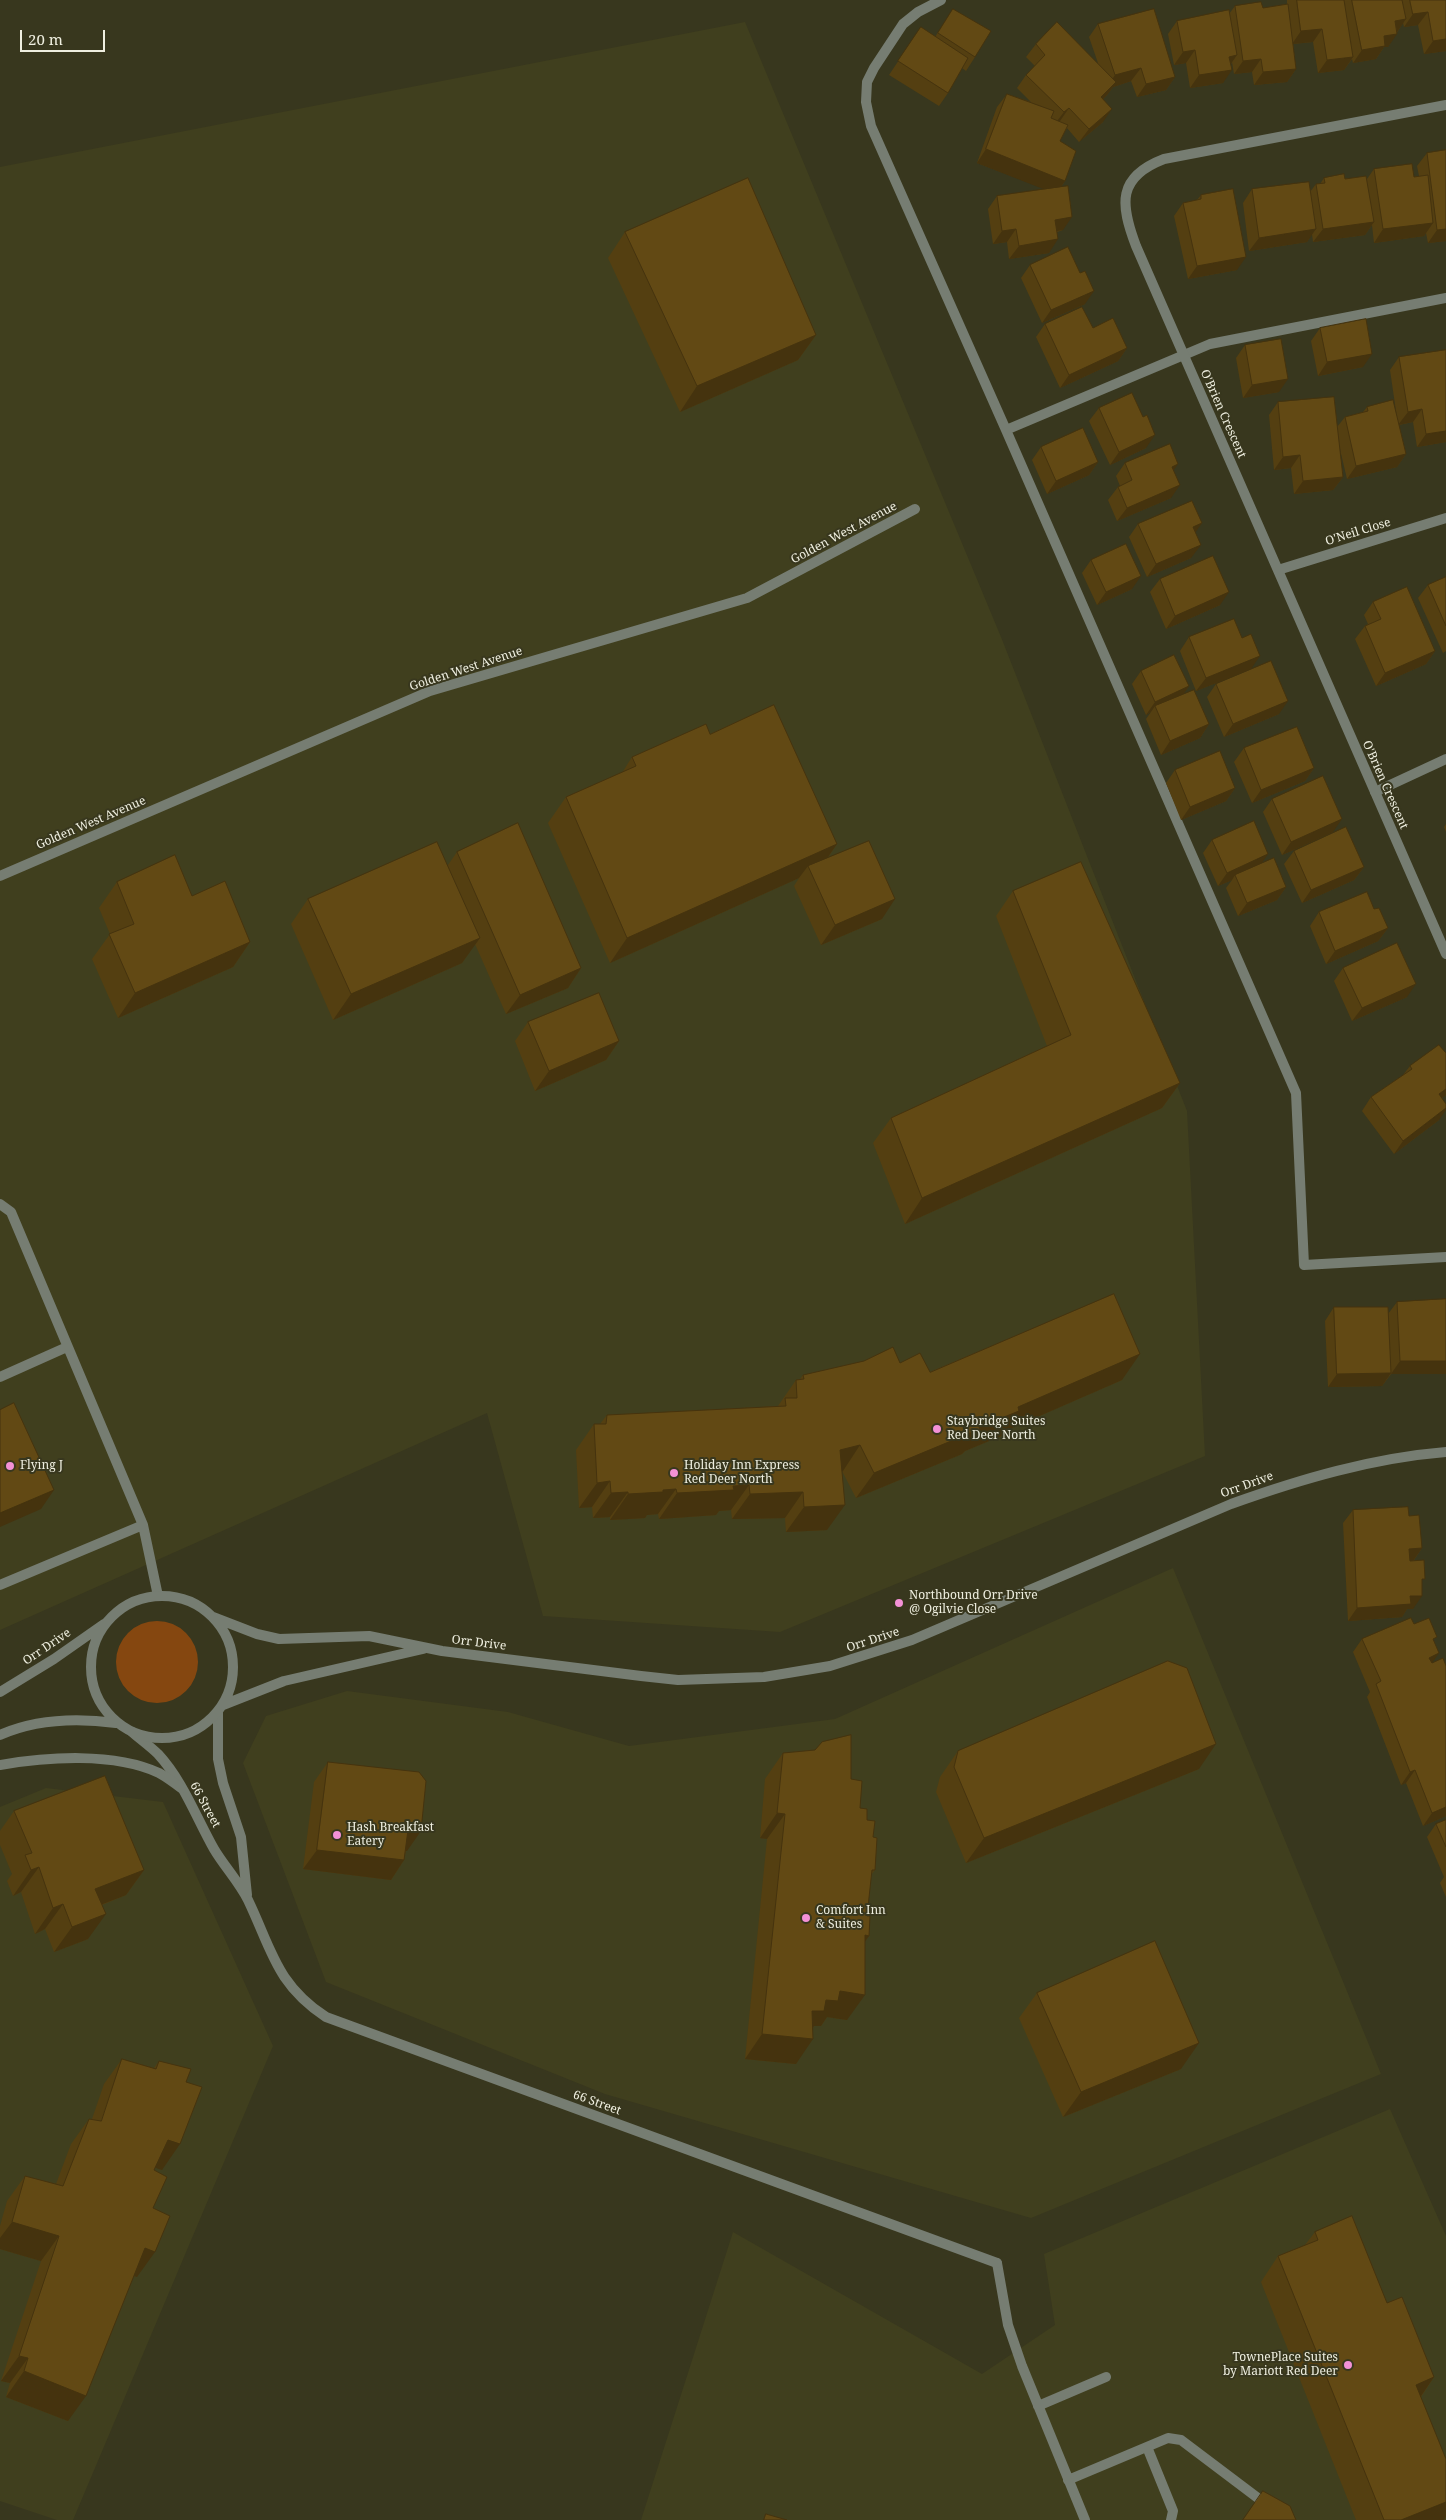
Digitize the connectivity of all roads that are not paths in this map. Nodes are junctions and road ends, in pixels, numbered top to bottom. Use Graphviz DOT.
graph roads {
  1 [pos="941,0"];
  2 [pos="1446,104"];
  3 [pos="1446,298"];
  4 [pos="1183,354"];
  5 [pos="1006,430"];
  6 [pos="915,509"];
  7 [pos="1446,518"];
  8 [pos="1278,570"];
  9 [pos="1446,759"];
  10 [pos="1375,792"];
  11 [pos="0,876"];
  12 [pos="1446,954"];
  13 [pos="0,1204"];
  14 [pos="1446,1256"];
  15 [pos="68,1347"];
  16 [pos="0,1376"];
  17 [pos="1446,1452"];
  18 [pos="143,1525"];
  19 [pos="0,1585"];
  20 [pos="158,1596"];
  21 [pos="213,1617"];
  22 [pos="107,1622"];
  23 [pos="427,1648"];
  24 [pos="0,1692"];
  25 [pos="220,1709"];
  26 [pos="116,1722"];
  27 [pos="132,1732"];
  28 [pos="0,1736"];
  29 [pos="0,1766"];
  30 [pos="181,1788"];
  31 [pos="247,1899"];
  32 [pos="1106,2377"];
  33 [pos="1038,2406"];
  34 [pos="1147,2447"];
  35 [pos="1068,2480"];
  36 [pos="1085,2520"];
  37 [pos="1171,2520"];
  38 [pos="1287,2520"];
  1 -- 5 [label="street"];
  2 -- 4 [label="street, O'Brien Crescent"];
  3 -- 4 [label="street"];
  4 -- 5 [label="street"];
  4 -- 8 [label="street, O'Brien Crescent"];
  5 -- 14 [label="street"];
  6 -- 11 [label="street, Golden West Avenue"];
  7 -- 8 [label="street, O'Neil Close"];
  8 -- 10 [label="street, O'Brien Crescent"];
  9 -- 10 [label="street"];
  10 -- 12 [label="street, O'Brien Crescent"];
  13 -- 15 [label="street"];
  15 -- 16 [label="street"];
  15 -- 18 [label="street"];
  17 -- 23 [label="street, Orr Drive"];
  18 -- 19 [label="street"];
  18 -- 20 [label="street"];
  20 -- 21 [label="street"];
  20 -- 22 [label="street"];
  21 -- 23 [label="street, Orr Drive"];
  21 -- 25 [label="street"];
  22 -- 24 [label="street, Orr Drive"];
  22 -- 26 [label="street"];
  23 -- 25 [label="street, Orr Drive"];
  25 -- 27 [label="street"];
  25 -- 31 [label="street, 66 Street"];
  26 -- 27 [label="street"];
  26 -- 28 [label="street"];
  27 -- 30 [label="street, 66 Street"];
  29 -- 30 [label="street"];
  30 -- 31 [label="street, 66 Street"];
  31 -- 33 [label="street, 66 Street"];
  32 -- 33 [label="street"];
  33 -- 35 [label="street"];
  34 -- 35 [label="street"];
  34 -- 37 [label="street"];
  34 -- 38 [label="street"];
  35 -- 36 [label="street"];
}
